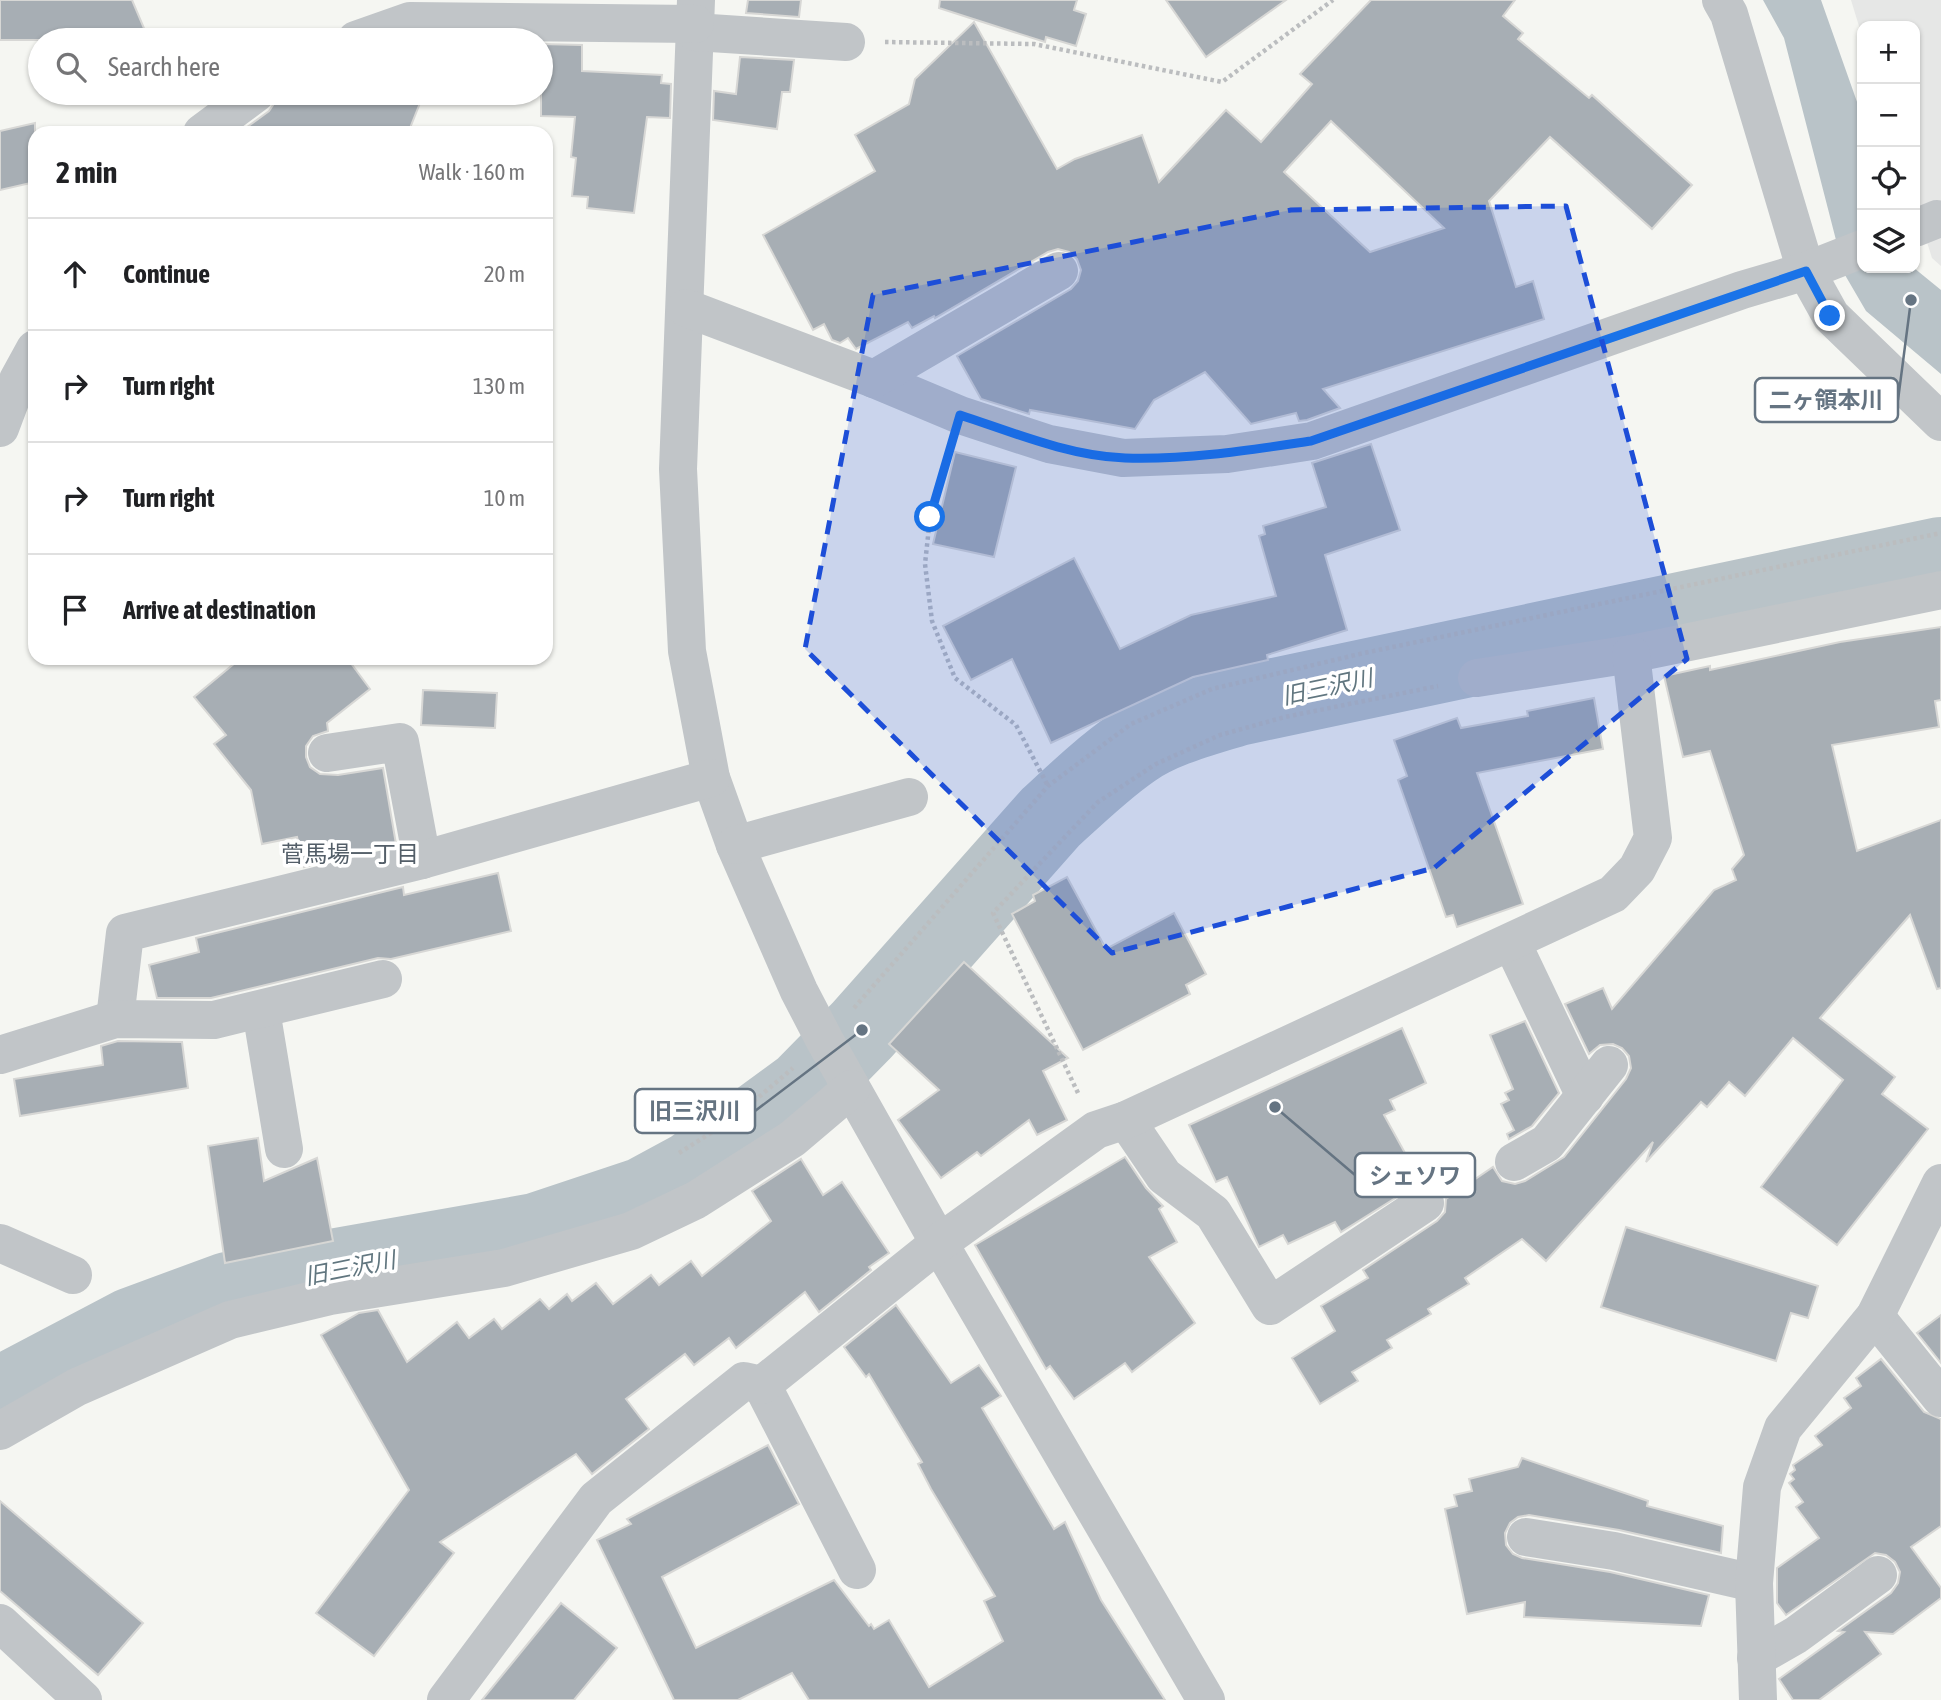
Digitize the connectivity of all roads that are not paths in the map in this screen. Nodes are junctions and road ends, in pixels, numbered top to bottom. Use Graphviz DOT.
graph roads {
  1 [pos="1721,0"];
  2 [pos="695,19"];
  3 [pos="388,28"];
  4 [pos="846,42"];
  5 [pos="240,105"];
  6 [pos="211,126"];
  7 [pos="1857,251"];
  8 [pos="1059,271"];
  9 [pos="1806,271"];
  10 [pos="686,309"];
  11 [pos="28,362"];
  12 [pos="874,379"];
  13 [pos="1941,422"];
  14 [pos="0,428"];
  15 [pos="1941,590"];
  16 [pos="1631,654"];
  17 [pos="1477,678"];
  18 [pos="327,753"];
  19 [pos="711,778"];
  20 [pos="909,797"];
  21 [pos="736,845"];
  22 [pos="422,860"];
  23 [pos="1512,943"];
  24 [pos="383,979"];
  25 [pos="261,1010"];
  26 [pos="115,1019"];
  27 [pos="0,1055"];
  28 [pos="1609,1065"];
  29 [pos="851,1089"];
  30 [pos="1585,1096"];
  31 [pos="1111,1125"];
  32 [pos="284,1149"];
  33 [pos="1514,1162"];
  34 [pos="1941,1183"];
  35 [pos="1425,1203"];
  36 [pos="0,1243"];
  37 [pos="939,1243"];
  38 [pos="73,1275"];
  39 [pos="1875,1316"];
  40 [pos="762,1385"];
  41 [pos="1941,1398"];
  42 [pos="0,1431"];
  43 [pos="1526,1538"];
  44 [pos="858,1570"];
  45 [pos="1878,1575"];
  46 [pos="1754,1583"];
  47 [pos="0,1623"];
  48 [pos="1756,1658"];
  49 [pos="83,1700"];
  50 [pos="446,1700"];
  51 [pos="1206,1700"];
  52 [pos="1758,1700"];
  1 -- 9 [label="street"];
  2 -- 3 [label="street"];
  2 -- 4 [label="street"];
  2 -- 10 [label="street"];
  5 -- 6 [label="street"];
  7 -- 9 [label="street"];
  8 -- 12 [label="street"];
  9 -- 12 [label="street"];
  9 -- 13 [label="street"];
  10 -- 12 [label="street"];
  10 -- 19 [label="street"];
  11 -- 14 [label="street"];
  15 -- 16 [label="street"];
  16 -- 17 [label="street"];
  16 -- 23 [label="street"];
  18 -- 22 [label="street"];
  19 -- 21 [label="street"];
  19 -- 22 [label="street"];
  20 -- 21 [label="street"];
  21 -- 29 [label="street"];
  22 -- 26 [label="street"];
  23 -- 30 [label="street"];
  23 -- 31 [label="street"];
  24 -- 25 [label="street"];
  25 -- 26 [label="street"];
  25 -- 32 [label="street"];
  26 -- 27 [label="street"];
  28 -- 30 [label="street"];
  29 -- 37 [label="street"];
  29 -- 42 [label="street"];
  30 -- 33 [label="street"];
  31 -- 35 [label="street"];
  31 -- 37 [label="street"];
  34 -- 39 [label="street"];
  36 -- 38 [label="street"];
  37 -- 40 [label="street"];
  37 -- 51 [label="street"];
  39 -- 41 [label="street"];
  39 -- 46 [label="street"];
  40 -- 44 [label="street"];
  40 -- 50 [label="street"];
  43 -- 46 [label="street"];
  45 -- 48 [label="street"];
  46 -- 48 [label="street"];
  47 -- 49 [label="street"];
  48 -- 52 [label="street"];
}
